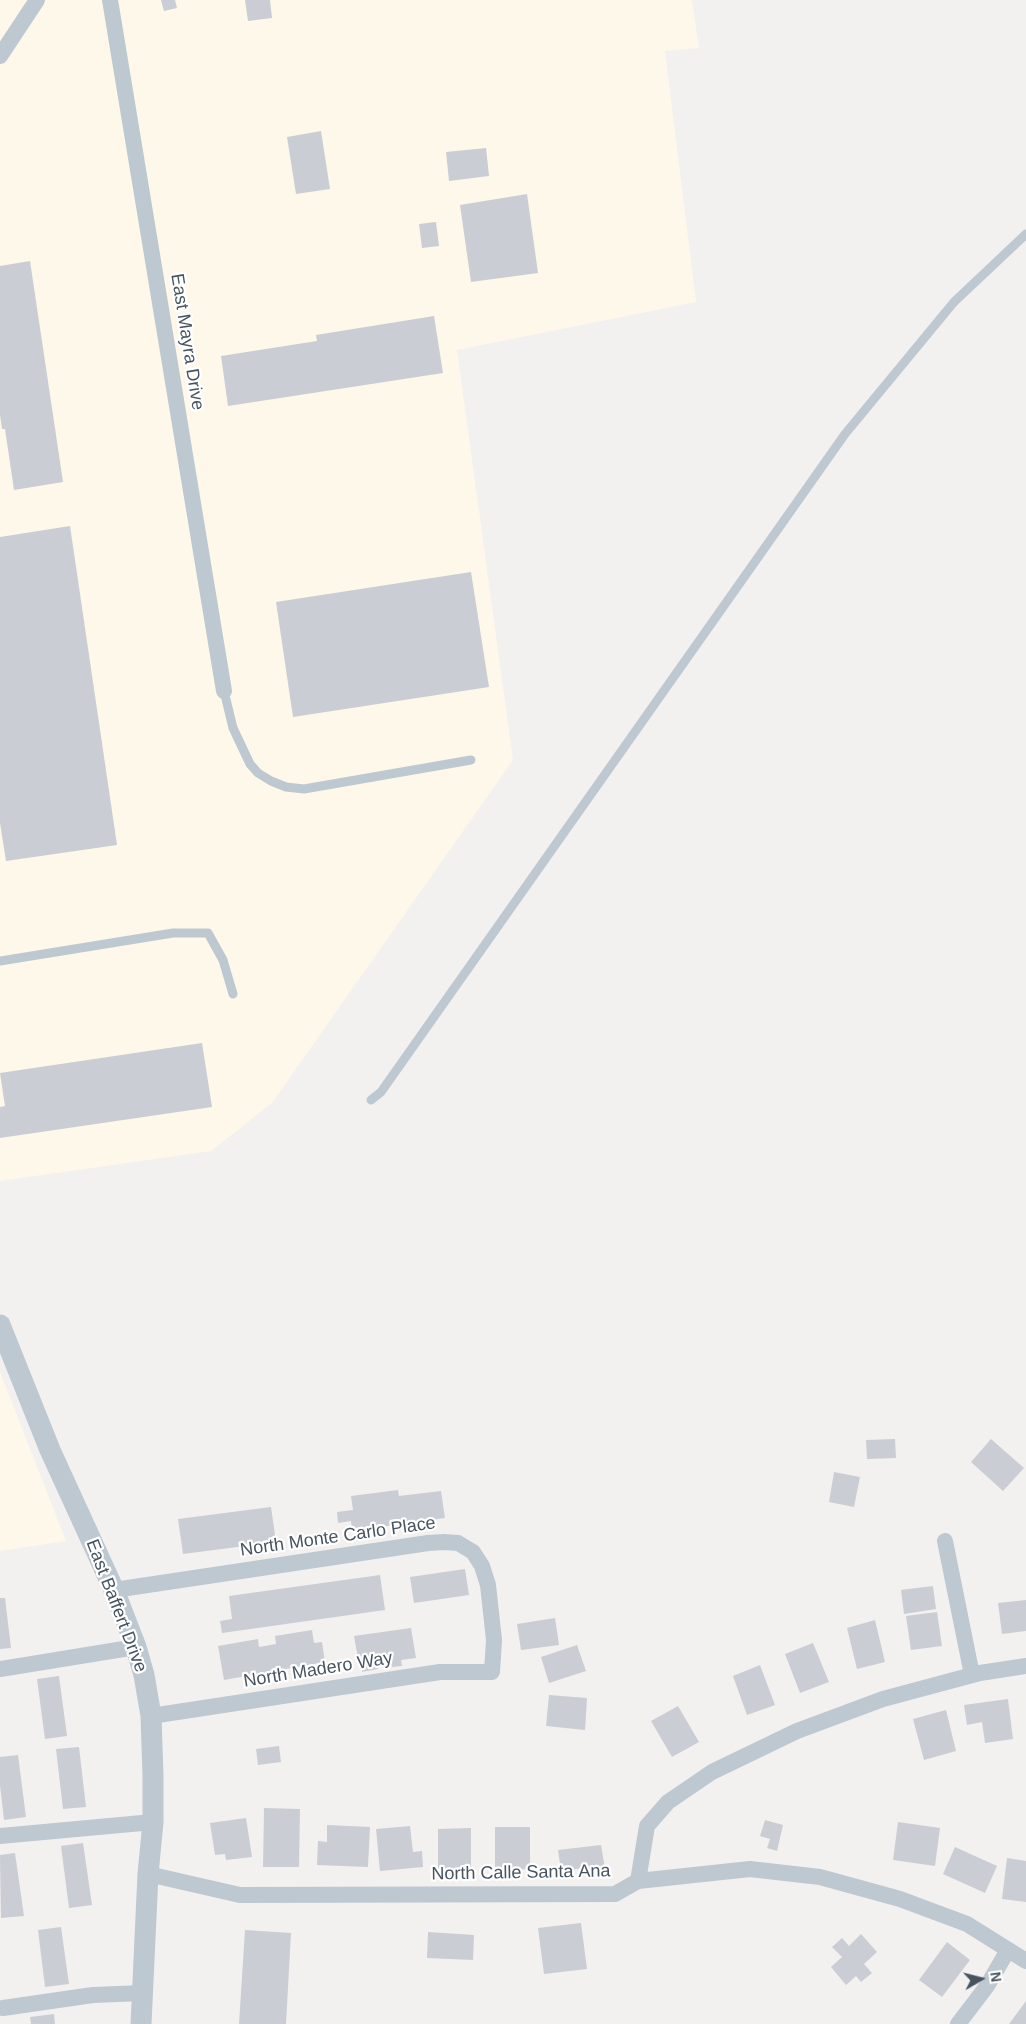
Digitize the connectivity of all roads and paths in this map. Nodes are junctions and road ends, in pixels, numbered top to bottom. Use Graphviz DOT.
graph roads {
  1 [pos="37,0"];
  2 [pos="110,0"];
  3 [pos="0,56"];
  4 [pos="1026,234"];
  5 [pos="224,691"];
  6 [pos="471,760"];
  7 [pos="0,961"];
  8 [pos="233,994"];
  9 [pos="371,1100"];
  10 [pos="0,1325"];
  11 [pos="945,1542"];
  12 [pos="114,1590"];
  13 [pos="136,1647"];
  14 [pos="1026,1666"];
  15 [pos="0,1669"];
  16 [pos="492,1672"];
  17 [pos="972,1675"];
  18 [pos="151,1716"];
  19 [pos="153,1822"];
  20 [pos="0,1836"];
  21 [pos="148,1874"];
  22 [pos="638,1881"];
  23 [pos="1008,1950"];
  24 [pos="1026,1961"];
  25 [pos="143,1993"];
  26 [pos="3,2008"];
  27 [pos="141,2024"];
  28 [pos="958,2024"];
  1 -- 3 [label="street"];
  2 -- 5 [label="street, East Mayra Drive"];
  4 -- 9 [label="lane"];
  5 -- 6 [label="lane"];
  7 -- 8 [label="lane"];
  10 -- 12 [label="street, East Baffert Drive"];
  11 -- 17 [label="street"];
  12 -- 13 [label="street, East Baffert Drive"];
  12 -- 16 [label="street, North Monte Carlo Place"];
  13 -- 15 [label="street"];
  13 -- 18 [label="street, East Baffert Drive"];
  14 -- 17 [label="street"];
  16 -- 18 [label="street, North Madero Way"];
  17 -- 22 [label="street"];
  18 -- 19 [label="street, East Baffert Drive"];
  19 -- 20 [label="street"];
  19 -- 21 [label="street, East Baffert Drive"];
  21 -- 22 [label="street, North Calle Santa Ana"];
  21 -- 25 [label="street, East Baffert Drive"];
  22 -- 23 [label="street, North Calle Santa Ana"];
  23 -- 24 [label="street, North Calle Santa Ana"];
  23 -- 28 [label="street"];
  25 -- 26 [label="street"];
  25 -- 27 [label="street, East Baffert Drive"];
}
